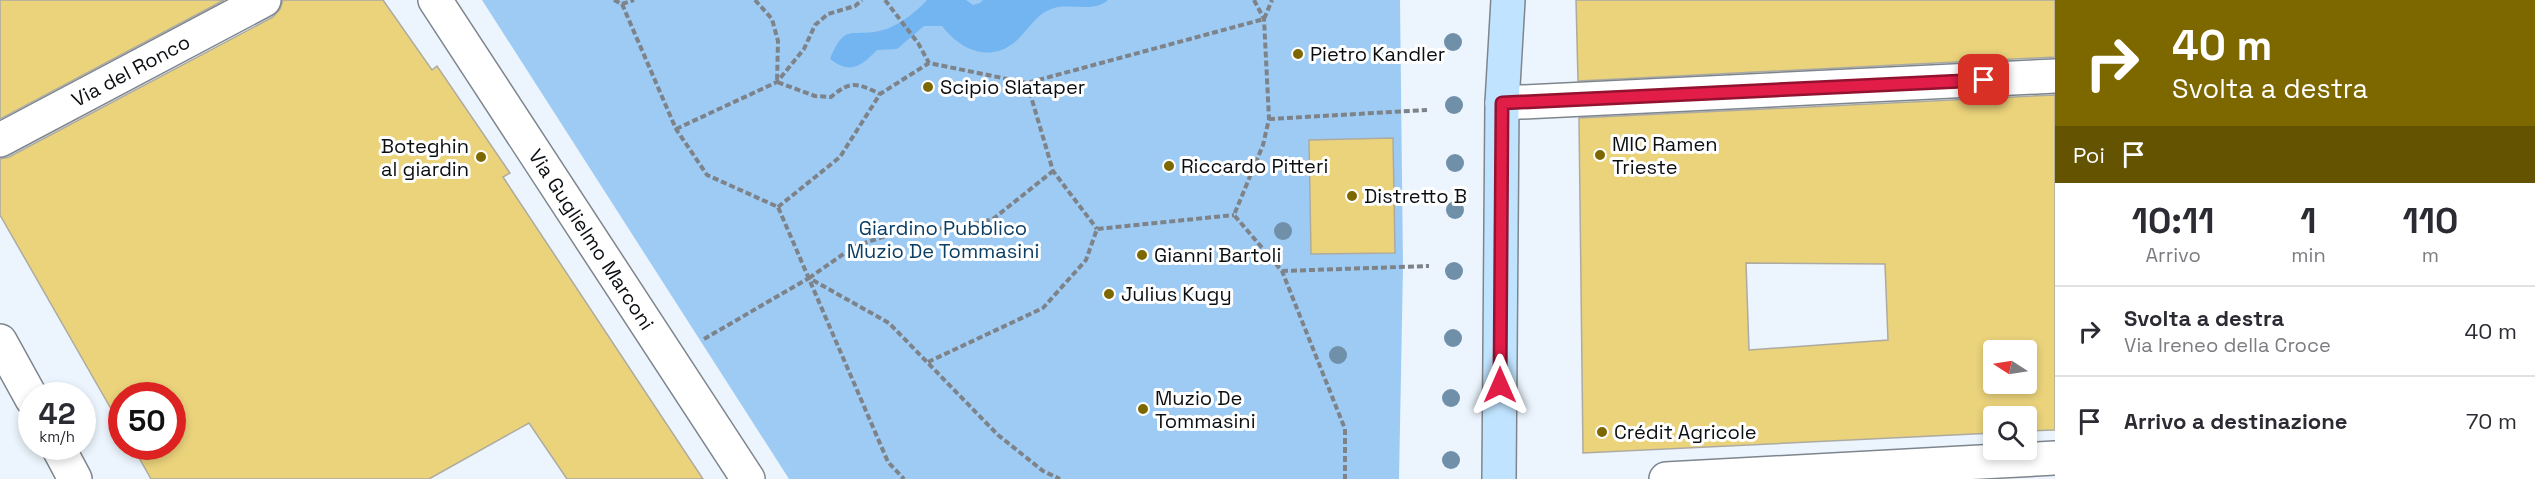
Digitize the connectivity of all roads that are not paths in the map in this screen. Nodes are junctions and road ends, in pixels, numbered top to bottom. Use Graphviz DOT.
graph roads {
  1 [pos="264,0"];
  2 [pos="435,0"];
  3 [pos="1492,0"];
  4 [pos="1508,0"];
  5 [pos="2055,76"];
  6 [pos="1502,103"];
  7 [pos="0,140"];
  8 [pos="0,341"];
  9 [pos="23,382"];
  10 [pos="2055,458"];
  11 [pos="65,460"];
  12 [pos="75,479"];
  13 [pos="748,479"];
  14 [pos="1499,479"];
  15 [pos="1666,479"];
  1 -- 7 [label="street, Via del Ronco"];
  2 -- 13 [label="street, Via Guglielmo Marconi"];
  3 -- 6 [label="main road"];
  4 -- 6 [label="main road"];
  5 -- 6 [label="street"];
  6 -- 14 [label="main road"];
  8 -- 9 [label="street"];
  10 -- 15 [label="street"];
  11 -- 12 [label="street"];
}
